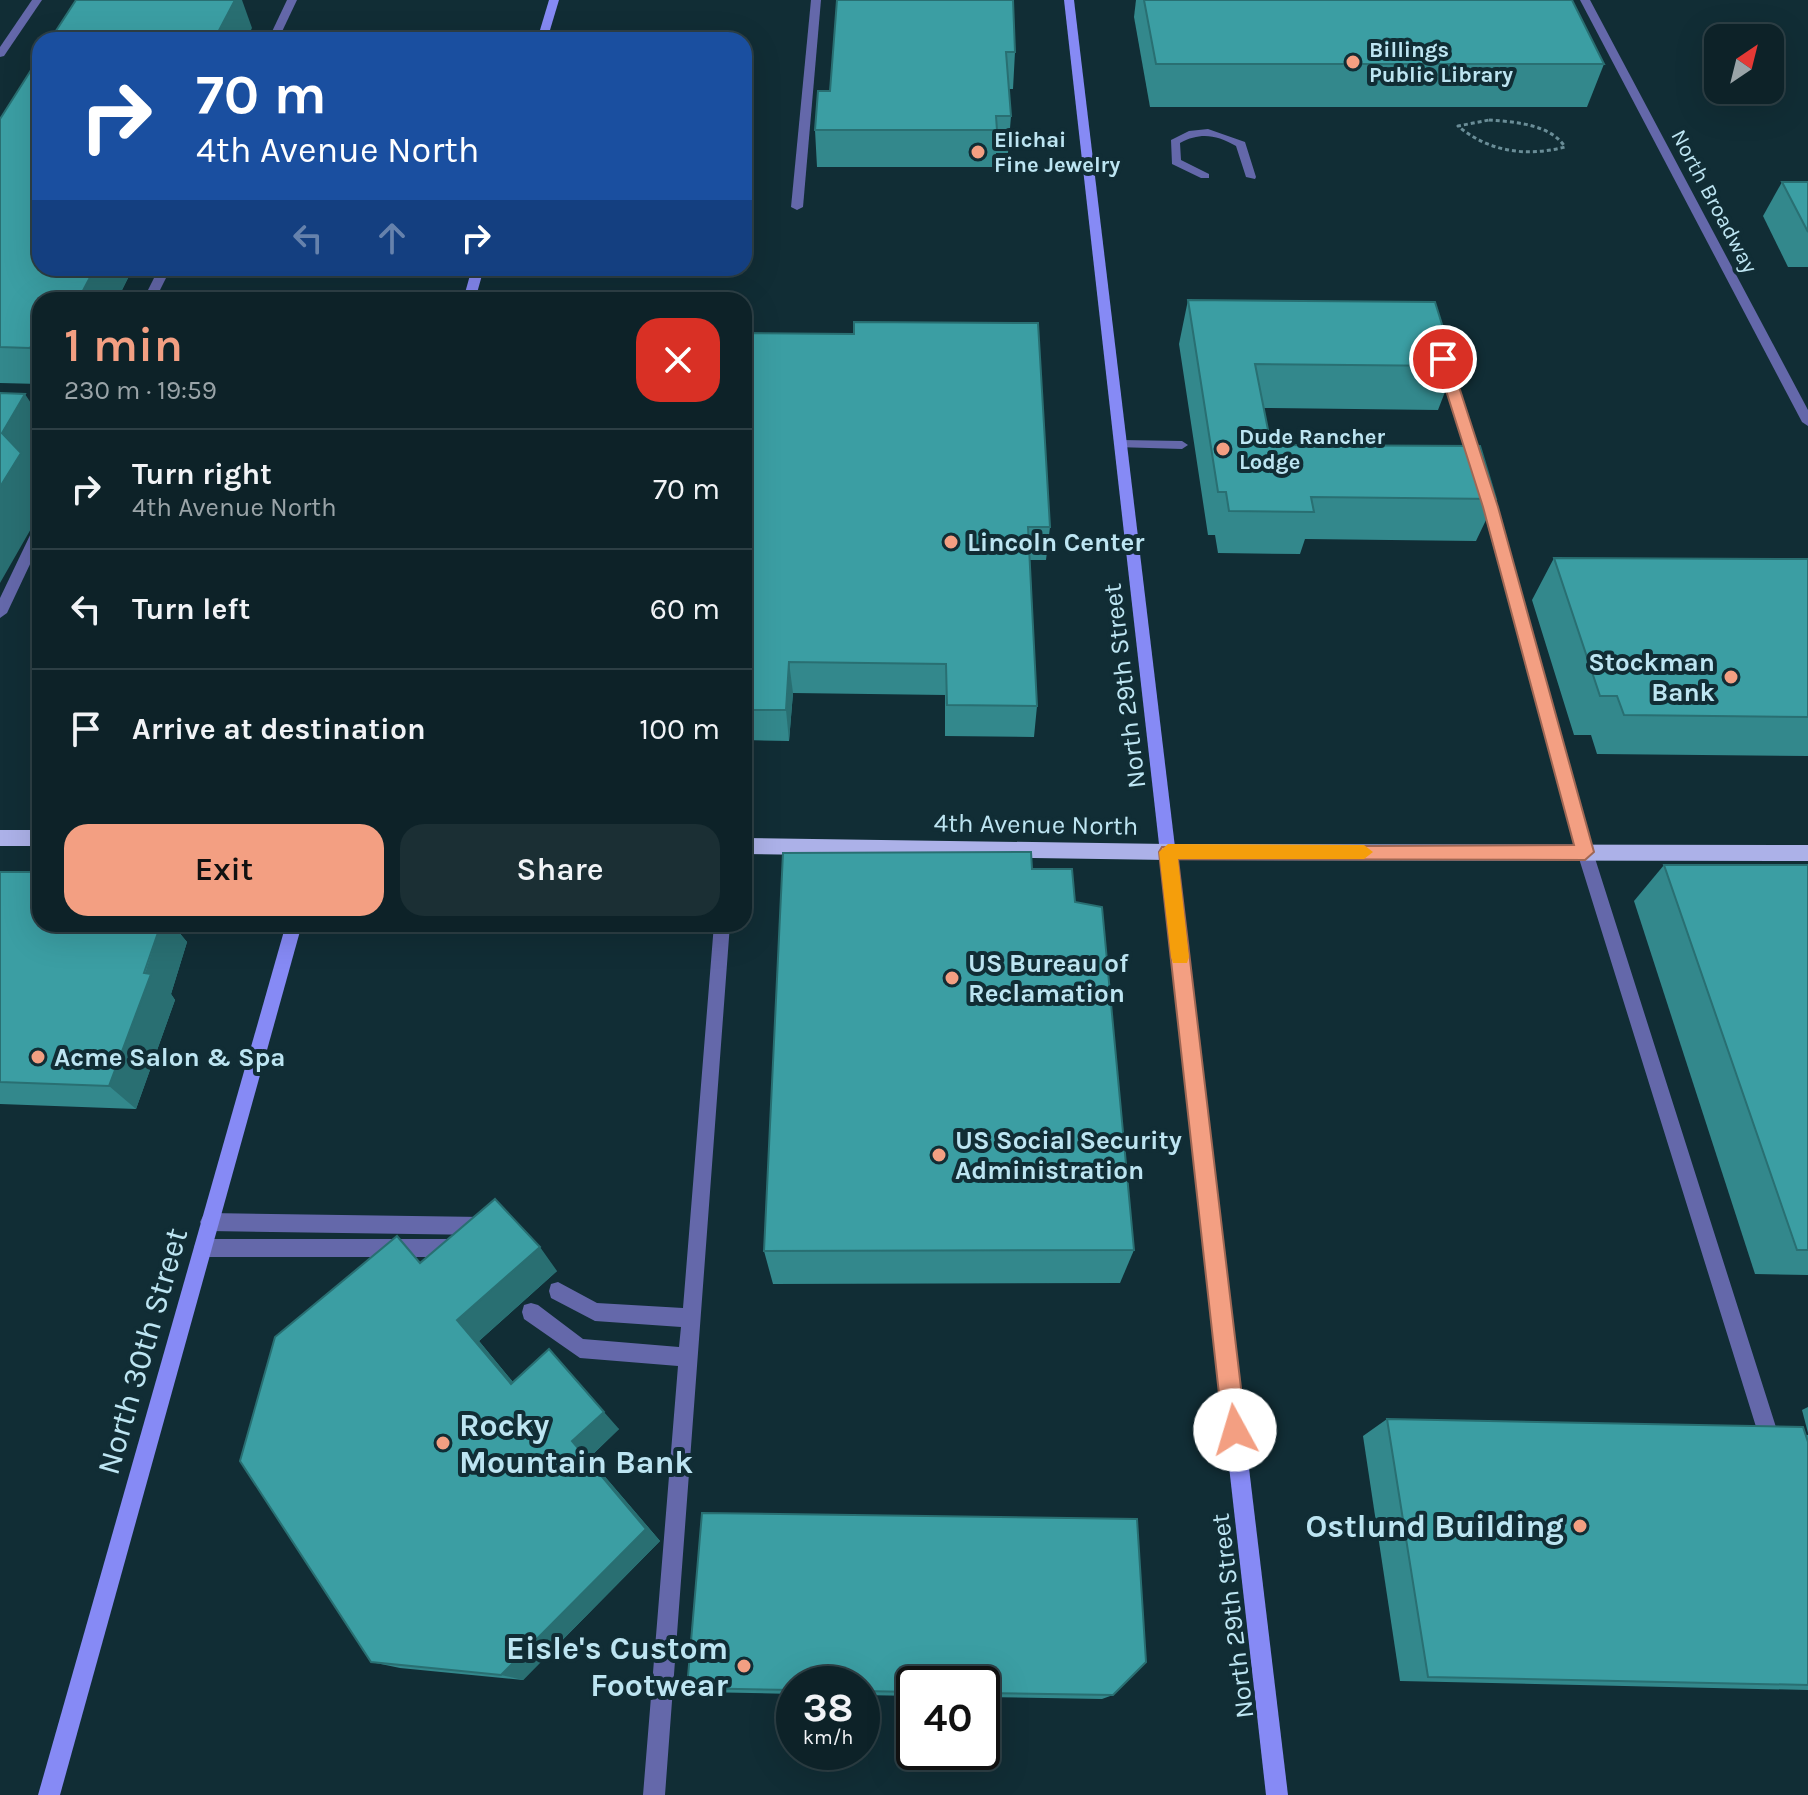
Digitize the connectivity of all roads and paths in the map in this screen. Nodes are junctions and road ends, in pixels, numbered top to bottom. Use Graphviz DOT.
graph roads {
  1 [pos="37,0"];
  2 [pos="292,0"];
  3 [pos="554,0"];
  4 [pos="816,0"];
  5 [pos="1069,0"];
  6 [pos="1585,0"];
  7 [pos="277,32"];
  8 [pos="544,32"];
  9 [pos="0,54"];
  10 [pos="1492,146"];
  11 [pos="1205,176"];
  12 [pos="1251,177"];
  13 [pos="797,207"];
  14 [pos="1443,359"];
  15 [pos="1808,422"];
  16 [pos="1121,444"];
  17 [pos="1182,445"];
  18 [pos="1449,448"];
  19 [pos="1476,462"];
  20 [pos="32,546"];
  21 [pos="0,613"];
  22 [pos="0,838"];
  23 [pos="32,838"];
  24 [pos="752,846"];
  25 [pos="1168,852"];
  26 [pos="1585,852"];
  27 [pos="1808,853"];
  28 [pos="292,932"];
  29 [pos="721,932"];
  30 [pos="209,1222"];
  31 [pos="497,1226"];
  32 [pos="203,1248"];
  33 [pos="471,1248"];
  34 [pos="558,1291"];
  35 [pos="531,1312"];
  36 [pos="691,1318"];
  37 [pos="688,1357"];
  38 [pos="1775,1456"];
  39 [pos="49,1795"];
  40 [pos="654,1795"];
  41 [pos="1277,1795"];
  1 -- 9 [label="street"];
  2 -- 7 [label="street"];
  3 -- 8 [label="street"];
  4 -- 13 [label="street"];
  5 -- 16 [label="street, North 29th Street"];
  6 -- 15 [label="street, North Broadway"];
  10 -- 10 [label="path"];
  11 -- 12 [label="street"];
  14 -- 19 [label="street"];
  16 -- 17 [label="street"];
  16 -- 25 [label="street, North 29th Street"];
  18 -- 19 [label="street"];
  19 -- 26 [label="street"];
  20 -- 21 [label="street"];
  22 -- 23 [label="main road"];
  24 -- 25 [label="main road, 4th Avenue North"];
  25 -- 26 [label="main road, 4th Avenue North"];
  25 -- 41 [label="street, North 29th Street"];
  26 -- 27 [label="main road, 4th Avenue North"];
  26 -- 38 [label="street"];
  28 -- 30 [label="street, North 30th Street"];
  29 -- 36 [label="street"];
  30 -- 31 [label="street"];
  30 -- 32 [label="street, North 30th Street"];
  32 -- 33 [label="street"];
  32 -- 39 [label="street, North 30th Street"];
  34 -- 36 [label="street"];
  35 -- 37 [label="street"];
  36 -- 37 [label="street"];
  37 -- 40 [label="street"];
}
